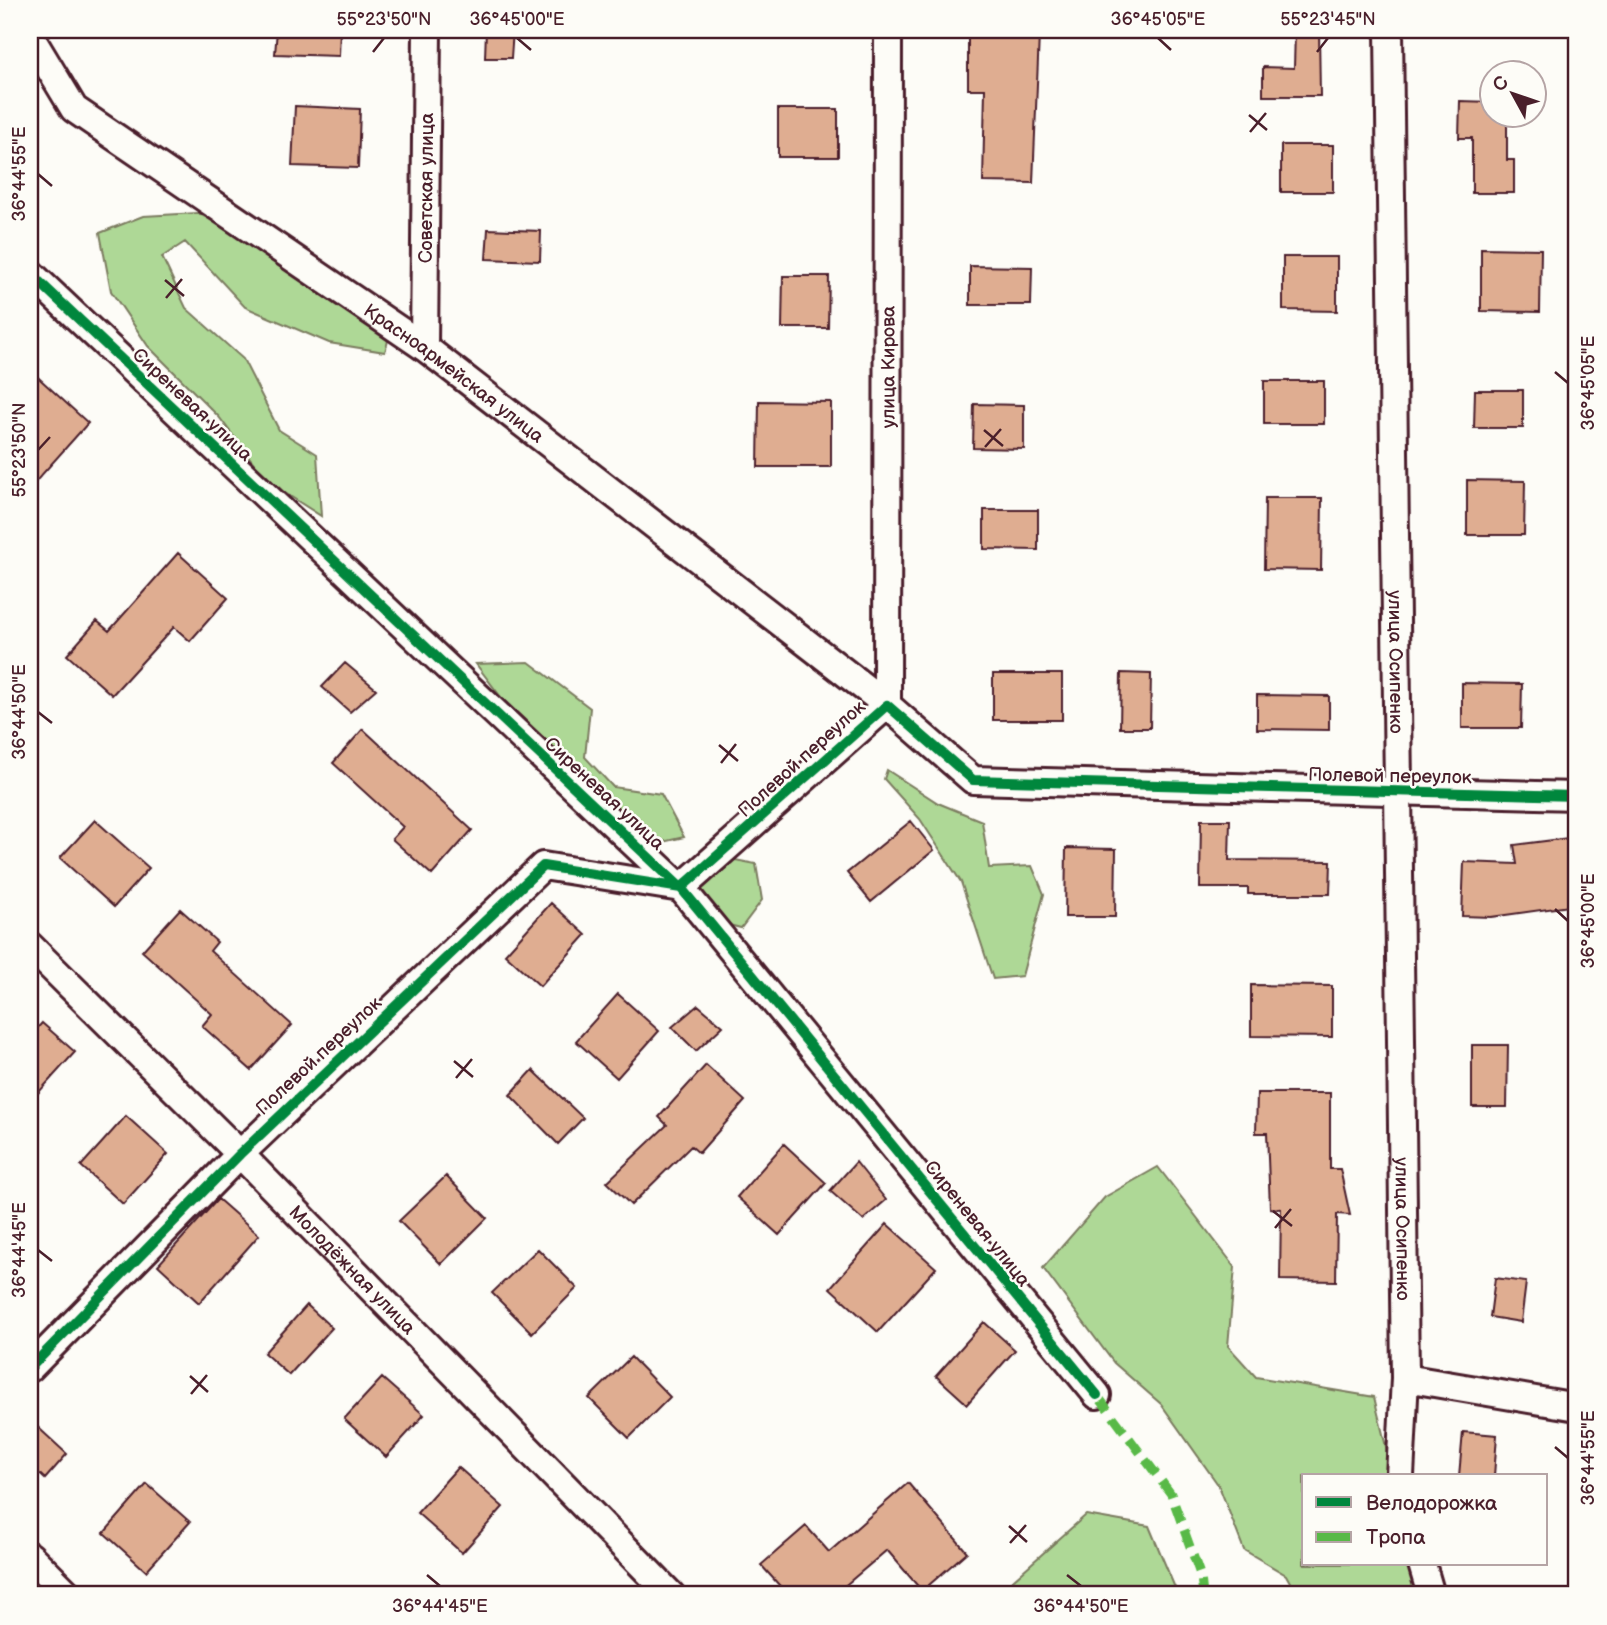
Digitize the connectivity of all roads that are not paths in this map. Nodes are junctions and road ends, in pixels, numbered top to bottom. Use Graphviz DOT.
graph roads {
  1 [pos="427,30"];
  2 [pos="888,30"];
  3 [pos="1390,30"];
  4 [pos="30,36"];
  5 [pos="30,273"];
  6 [pos="424,347"];
  7 [pos="887,705"];
  8 [pos="1396,793"];
  9 [pos="1577,796"];
  10 [pos="681,888"];
  11 [pos="30,946"];
  12 [pos="240,1154"];
  13 [pos="30,1368"];
  14 [pos="1405,1378"];
  15 [pos="1097,1395"];
  16 [pos="1577,1408"];
  17 [pos="1400,1474"];
  18 [pos="30,1556"];
  19 [pos="1423,1566"];
  20 [pos="69,1595"];
  21 [pos="671,1595"];
  22 [pos="1431,1595"];
  1 -- 6 [label="street, Советская улица"];
  2 -- 7 [label="street, улица Кирова"];
  3 -- 8 [label="street, улица Осипенко"];
  4 -- 6 [label="street, Красноармейская улица"];
  5 -- 10 [label="street, Сиреневая улица"];
  6 -- 7 [label="street, Красноармейская улица"];
  7 -- 8 [label="street, Полевой переулок"];
  7 -- 10 [label="street, Полевой переулок"];
  8 -- 9 [label="street, Полевой переулок"];
  8 -- 14 [label="street, улица Осипенко"];
  10 -- 12 [label="street, Полевой переулок"];
  10 -- 15 [label="street, Сиреневая улица"];
  11 -- 12 [label="street, Молодёжная улица"];
  12 -- 13 [label="street"];
  12 -- 21 [label="street, Молодёжная улица"];
  14 -- 16 [label="street"];
  14 -- 17 [label="street, улица Осипенко"];
  18 -- 20 [label="street"];
  19 -- 22 [label="street"];
}
